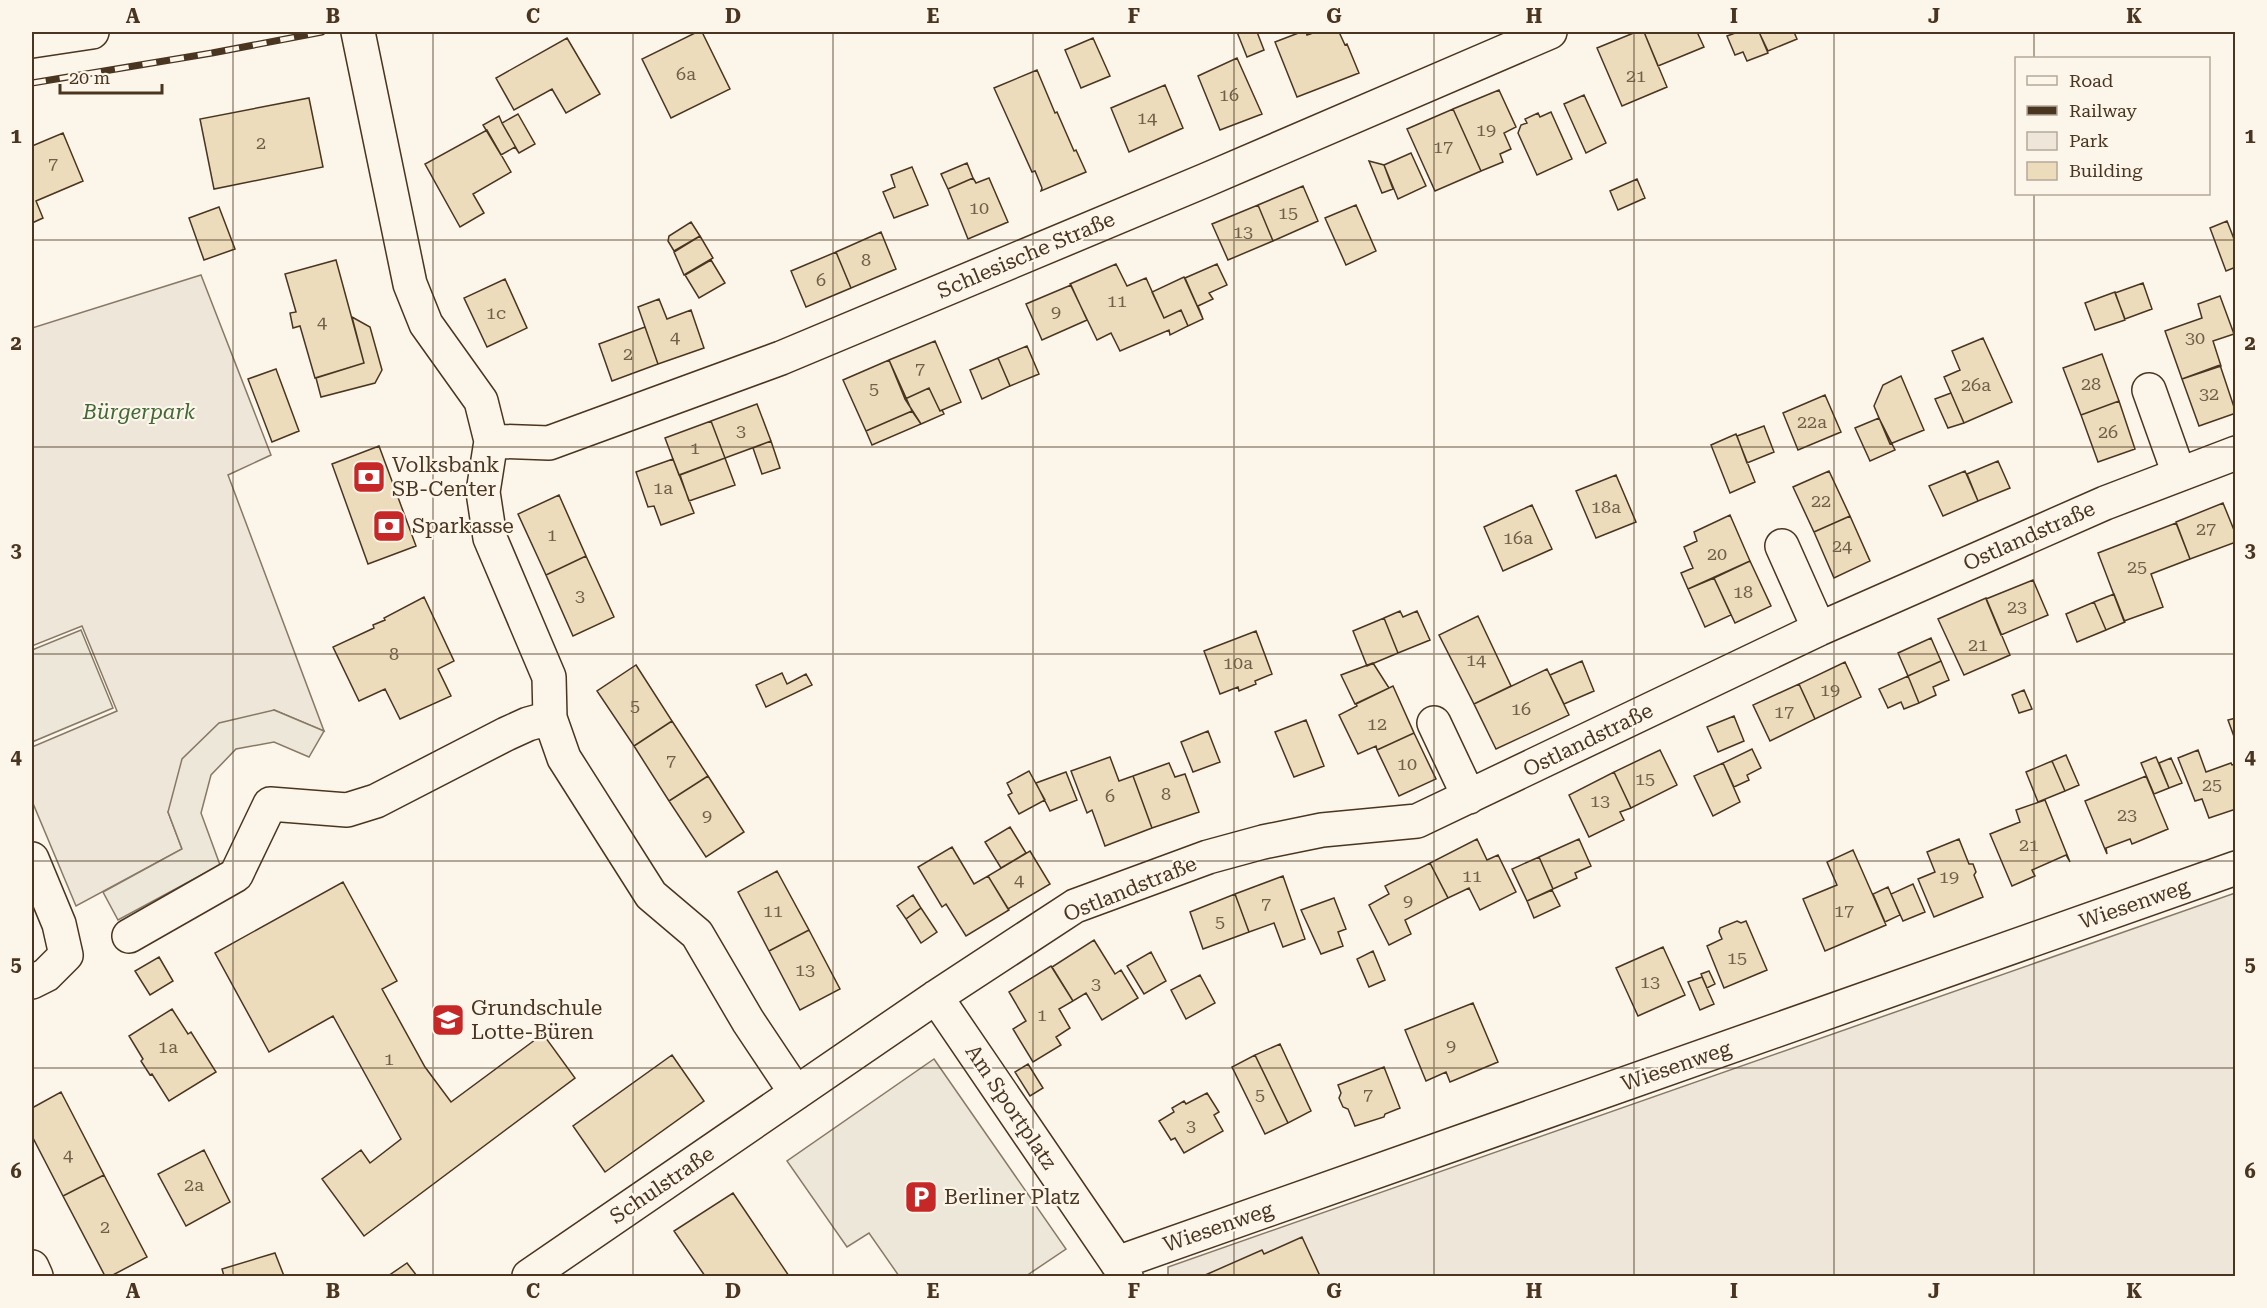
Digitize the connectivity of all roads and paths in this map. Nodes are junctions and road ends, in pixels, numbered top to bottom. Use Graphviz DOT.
graph roads {
  1 [pos="92,32"];
  2 [pos="358,32"];
  3 [pos="1550,32"];
  4 [pos="32,41"];
  5 [pos="2149,390"];
  6 [pos="491,441"];
  7 [pos="2235,453"];
  8 [pos="2180,474"];
  9 [pos="1782,546"];
  10 [pos="1819,629"];
  11 [pos="550,718"];
  12 [pos="1434,723"];
  13 [pos="1469,797"];
  14 [pos="32,859"];
  15 [pos="2235,868"];
  16 [pos="129,936"];
  17 [pos="32,982"];
  18 [pos="936,997"];
  19 [pos="796,1093"];
  20 [pos="32,1268"];
  21 [pos="1121,1270"];
  22 [pos="36,1276"];
  23 [pos="529,1276"];
  1 -- 4 [label="street"];
  2 -- 6 [label="street"];
  3 -- 6 [label="street, Schlesische Straße"];
  5 -- 8 [label="street"];
  6 -- 11 [label="street"];
  7 -- 8 [label="street, Ostlandstraße"];
  8 -- 10 [label="street, Ostlandstraße"];
  9 -- 10 [label="street"];
  10 -- 13 [label="street, Ostlandstraße"];
  11 -- 16 [label="street"];
  11 -- 19 [label="street"];
  12 -- 13 [label="street"];
  13 -- 18 [label="street, Ostlandstraße"];
  14 -- 17 [label="street"];
  15 -- 21 [label="street, Wiesenweg"];
  18 -- 19 [label="street"];
  18 -- 21 [label="street, Am Sportplatz"];
  19 -- 23 [label="street, Schulstraße"];
  20 -- 22 [label="street"];
}
